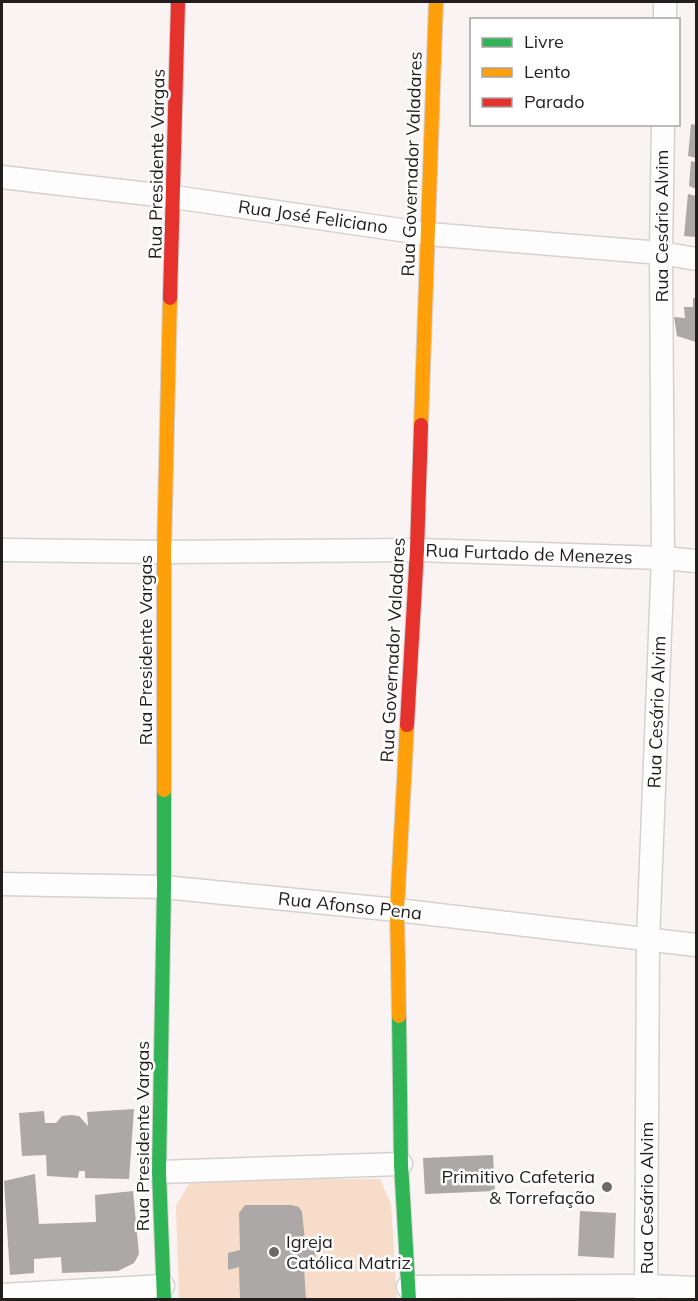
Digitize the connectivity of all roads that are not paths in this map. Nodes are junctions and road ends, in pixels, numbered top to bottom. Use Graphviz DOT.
graph roads {
  1 [pos="178,2"];
  2 [pos="436,2"];
  3 [pos="665,2"];
  4 [pos="665,18"];
  5 [pos="663,126"];
  6 [pos="2,177"];
  7 [pos="174,197"];
  8 [pos="428,234"];
  9 [pos="661,253"];
  10 [pos="696,259"];
  11 [pos="2,550"];
  12 [pos="417,550"];
  13 [pos="164,552"];
  14 [pos="663,558"];
  15 [pos="696,561"];
  16 [pos="2,884"];
  17 [pos="164,887"];
  18 [pos="398,910"];
  19 [pos="648,940"];
  20 [pos="696,945"];
  21 [pos="401,1164"];
  22 [pos="159,1172"];
  23 [pos="696,1288"];
  24 [pos="164,1292"];
  25 [pos="408,1293"];
  26 [pos="646,1293"];
  27 [pos="2,1295"];
  1 -- 7 [label="street, Rua Presidente Vargas"];
  2 -- 8 [label="street, Rua Governador Valadares"];
  3 -- 4 [label="street"];
  5 -- 9 [label="street, Rua Cesário Alvim"];
  6 -- 7 [label="street, Rua José Feliciano"];
  7 -- 8 [label="street, Rua José Feliciano"];
  7 -- 13 [label="street, Rua Presidente Vargas"];
  8 -- 9 [label="street, Rua José Feliciano"];
  8 -- 12 [label="street, Rua Governador Valadares"];
  9 -- 10 [label="street, Rua José Feliciano"];
  9 -- 14 [label="street, Rua Cesário Alvim"];
  11 -- 13 [label="street, Rua Furtado de Menezes"];
  12 -- 13 [label="street, Rua Furtado de Menezes"];
  12 -- 14 [label="street, Rua Furtado de Menezes"];
  12 -- 18 [label="street, Rua Governador Valadares"];
  13 -- 17 [label="street, Rua Presidente Vargas"];
  14 -- 15 [label="street, Rua Furtado de Menezes"];
  14 -- 19 [label="street, Rua Cesário Alvim"];
  16 -- 17 [label="street, Rua Afonso Pena"];
  17 -- 18 [label="street, Rua Afonso Pena"];
  17 -- 22 [label="street, Rua Presidente Vargas"];
  18 -- 19 [label="street, Rua Afonso Pena"];
  18 -- 21 [label="street, Rua Governador Valadares"];
  19 -- 20 [label="street, Rua Afonso Pena"];
  19 -- 26 [label="street, Rua Cesário Alvim"];
  21 -- 22 [label="street"];
  21 -- 25 [label="street, Rua Governador Valadares"];
  22 -- 24 [label="street, Rua Presidente Vargas"];
  23 -- 26 [label="street"];
  24 -- 27 [label="street"];
  25 -- 26 [label="street"];
}
